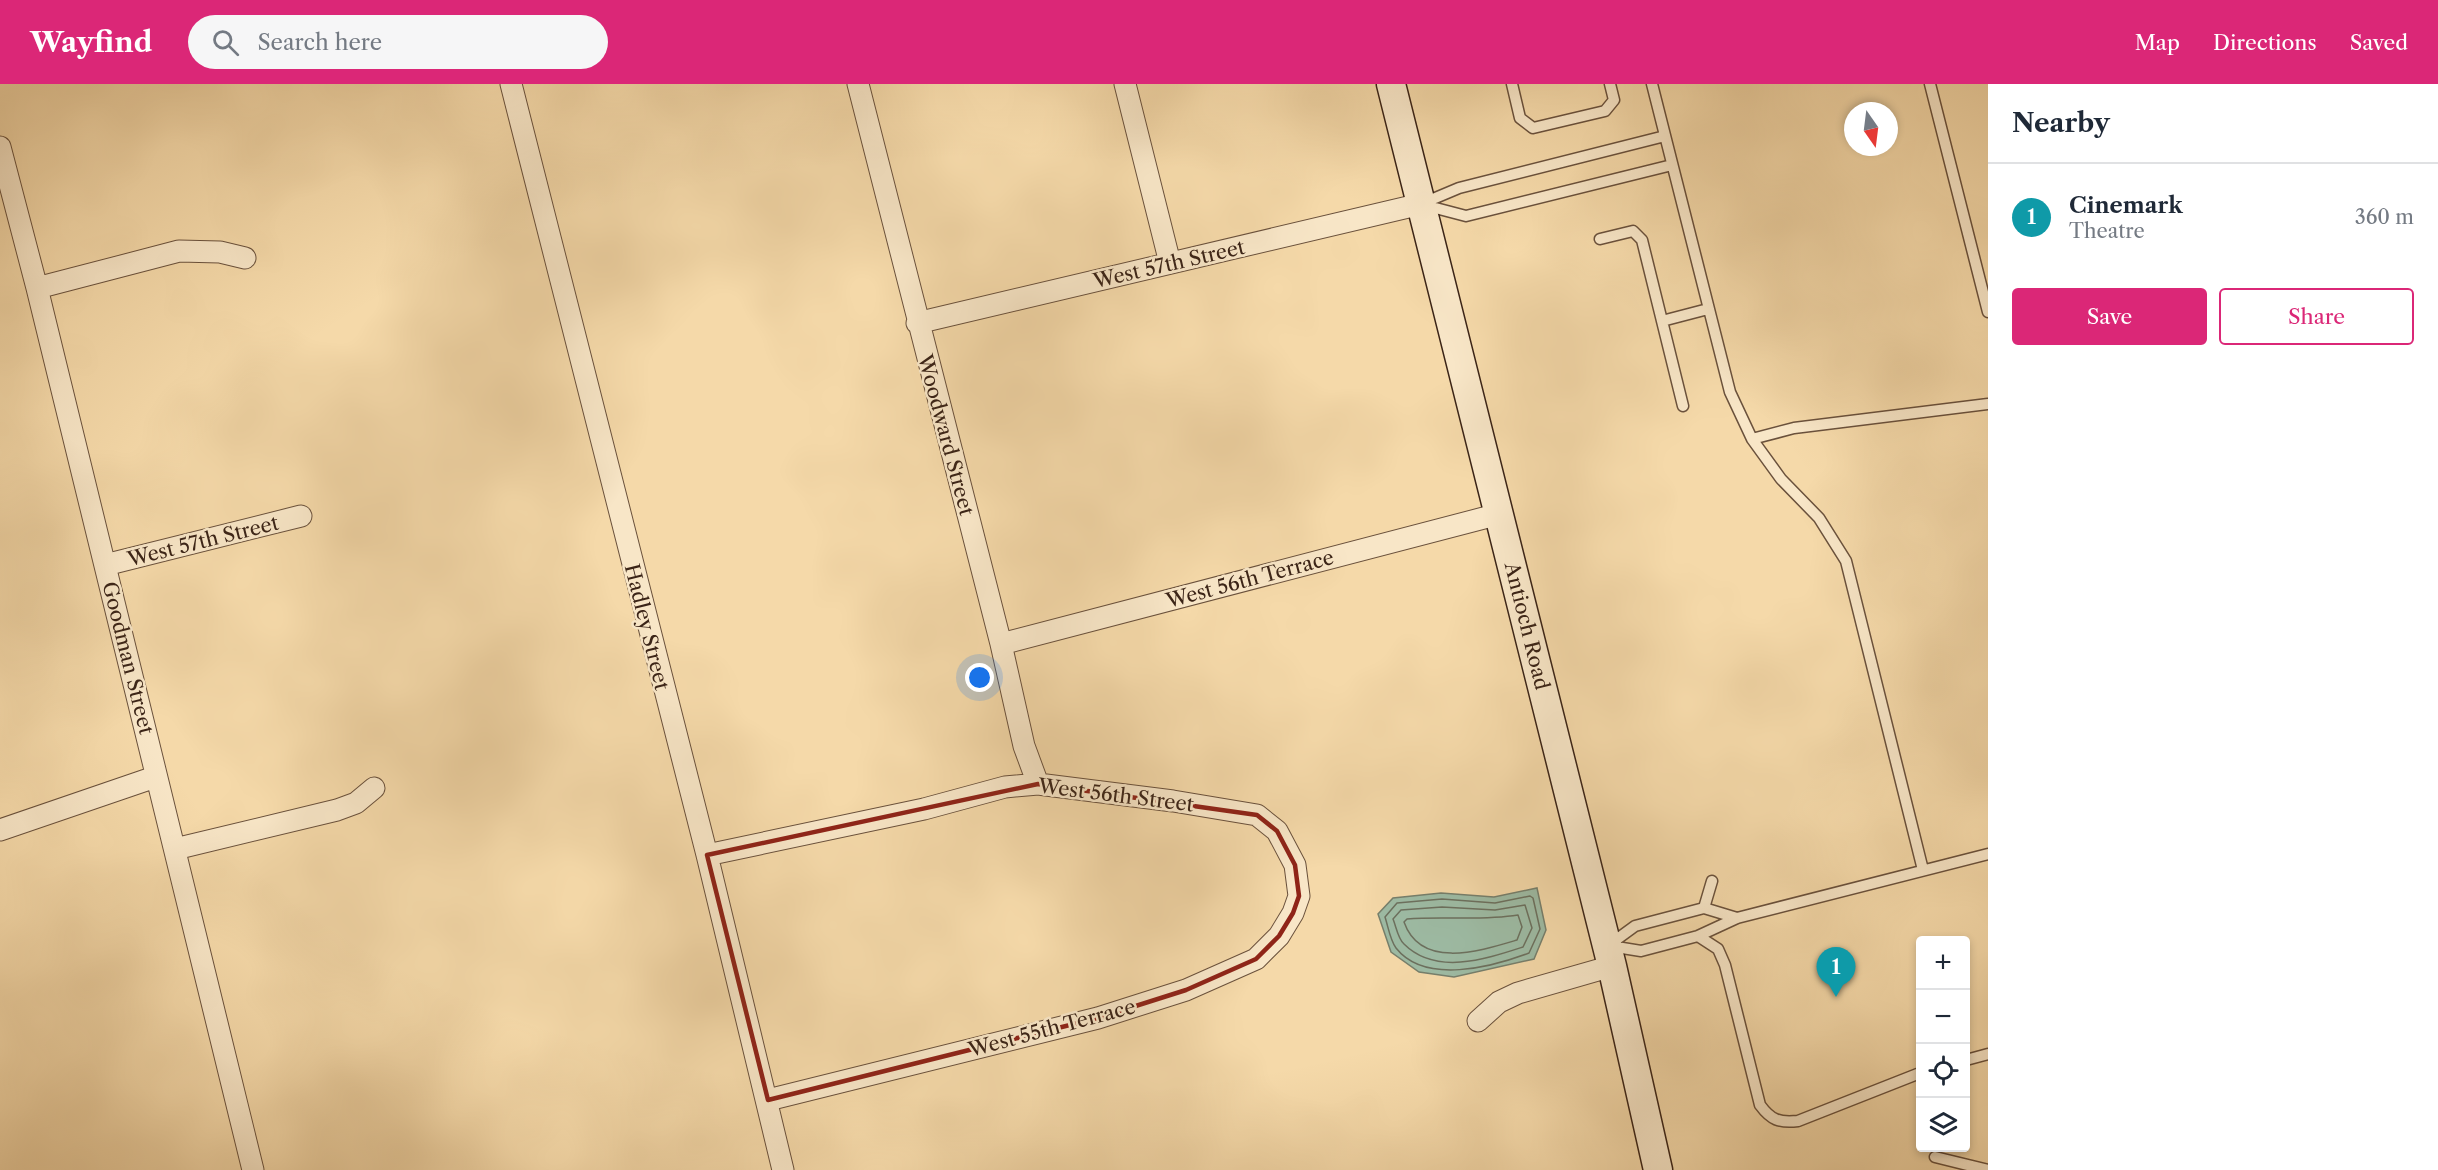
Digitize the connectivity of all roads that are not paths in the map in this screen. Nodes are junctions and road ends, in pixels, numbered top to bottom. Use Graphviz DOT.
graph roads {
  1 [pos="511,84"];
  2 [pos="858,84"];
  3 [pos="1125,84"];
  4 [pos="1392,84"];
  5 [pos="1512,84"];
  6 [pos="1610,84"];
  7 [pos="1652,84"];
  8 [pos="1930,84"];
  9 [pos="1665,136"];
  10 [pos="0,147"];
  11 [pos="1672,165"];
  12 [pos="1421,204"];
  13 [pos="1600,239"];
  14 [pos="245,258"];
  15 [pos="1170,264"];
  16 [pos="37,288"];
  17 [pos="1708,309"];
  18 [pos="1988,312"];
  19 [pos="1662,321"];
  20 [pos="917,323"];
  21 [pos="1988,404"];
  22 [pos="1683,406"];
  23 [pos="1752,439"];
  24 [pos="1499,514"];
  25 [pos="301,516"];
  26 [pos="105,565"];
  27 [pos="1001,644"];
  28 [pos="155,777"];
  29 [pos="1038,784"];
  30 [pos="374,788"];
  31 [pos="0,830"];
  32 [pos="175,849"];
  33 [pos="1988,854"];
  34 [pos="707,855"];
  35 [pos="1923,870"];
  36 [pos="1712,881"];
  37 [pos="1299,896"];
  38 [pos="1704,908"];
  39 [pos="1737,918"];
  40 [pos="1698,936"];
  41 [pos="1610,956"];
  42 [pos="1478,1021"];
  43 [pos="1988,1054"];
  44 [pos="1970,1059"];
  45 [pos="1916,1075"];
  46 [pos="768,1100"];
  47 [pos="1935,1157"];
  48 [pos="253,1170"];
  49 [pos="783,1170"];
  50 [pos="1658,1170"];
  51 [pos="1988,1170"];
  1 -- 34 [label="street, Hadley Street"];
  2 -- 20 [label="street, Woodward Street"];
  3 -- 15 [label="street"];
  4 -- 12 [label="main road, Antioch Road"];
  5 -- 6 [label="lane"];
  7 -- 9 [label="lane"];
  8 -- 18 [label="lane"];
  9 -- 11 [label="lane"];
  9 -- 12 [label="lane"];
  10 -- 16 [label="street, Goodman Street"];
  11 -- 12 [label="lane"];
  11 -- 17 [label="lane"];
  12 -- 15 [label="street, West 57th Street"];
  12 -- 24 [label="main road, Antioch Road"];
  13 -- 19 [label="lane"];
  14 -- 16 [label="street"];
  15 -- 20 [label="street, West 57th Street"];
  16 -- 26 [label="street, Goodman Street"];
  17 -- 19 [label="lane"];
  17 -- 23 [label="lane"];
  19 -- 22 [label="lane"];
  20 -- 27 [label="street, Woodward Street"];
  21 -- 23 [label="lane"];
  23 -- 35 [label="lane"];
  24 -- 27 [label="street, West 56th Terrace"];
  24 -- 41 [label="main road, Antioch Road"];
  25 -- 26 [label="street, West 57th Street"];
  26 -- 28 [label="street, Goodman Street"];
  27 -- 29 [label="street, Woodward Street"];
  28 -- 31 [label="street"];
  28 -- 32 [label="street, Goodman Street"];
  29 -- 34 [label="street, West 56th Street"];
  29 -- 37 [label="street, West 56th Street"];
  30 -- 32 [label="street"];
  32 -- 48 [label="street, Goodman Street"];
  33 -- 35 [label="lane"];
  34 -- 46 [label="street, Hadley Street"];
  35 -- 39 [label="lane"];
  36 -- 38 [label="lane"];
  37 -- 46 [label="street, West 55th Terrace"];
  38 -- 39 [label="lane"];
  38 -- 41 [label="lane"];
  39 -- 40 [label="lane"];
  40 -- 41 [label="lane"];
  40 -- 45 [label="lane"];
  41 -- 42 [label="street"];
  41 -- 50 [label="main road, Antioch Road"];
  43 -- 44 [label="lane"];
  46 -- 49 [label="street, Hadley Street"];
  47 -- 51 [label="lane"];
}
